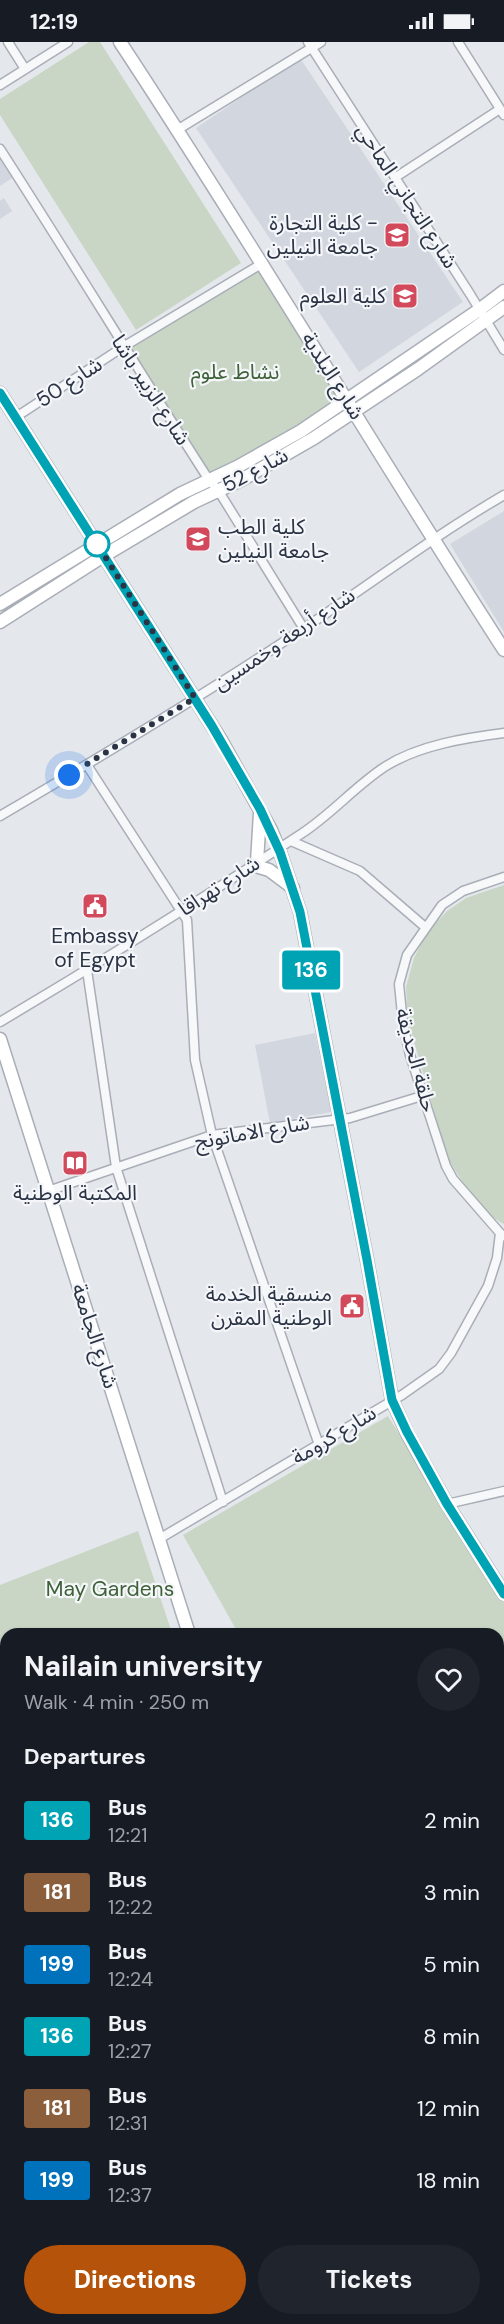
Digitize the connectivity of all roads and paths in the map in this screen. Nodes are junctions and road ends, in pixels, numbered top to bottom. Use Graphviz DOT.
graph roads {
  1 [pos="8,42"];
  2 [pos="68,42"];
  3 [pos="120,42"];
  4 [pos="321,42"];
  5 [pos="458,42"];
  6 [pos="310,45"];
  7 [pos="26,69"];
  8 [pos="0,85"];
  9 [pos="502,112"];
  10 [pos="177,130"];
  11 [pos="0,149"];
  12 [pos="396,177"];
  13 [pos="263,263"];
  14 [pos="504,291"];
  15 [pos="504,307"];
  16 [pos="483,316"];
  17 [pos="123,347"];
  18 [pos="504,350"];
  19 [pos="0,393"];
  20 [pos="347,399"];
  21 [pos="355,410"];
  22 [pos="16,417"];
  23 [pos="209,480"];
  24 [pos="218,490"];
  25 [pos="504,495"];
  26 [pos="432,539"];
  27 [pos="97,544"];
  28 [pos="105,555"];
  29 [pos="0,604"];
  30 [pos="0,622"];
  31 [pos="304,628"];
  32 [pos="504,650"];
  33 [pos="195,698"];
  34 [pos="504,733"];
  35 [pos="87,765"];
  36 [pos="260,809"];
  37 [pos="0,816"];
  38 [pos="291,841"];
  39 [pos="278,848"];
  40 [pos="254,864"];
  41 [pos="504,877"];
  42 [pos="294,888"];
  43 [pos="181,911"];
  44 [pos="425,927"];
  45 [pos="87,970"];
  46 [pos="0,1022"];
  47 [pos="0,1039"];
  48 [pos="425,1095"];
  49 [pos="339,1118"];
  50 [pos="212,1135"];
  51 [pos="116,1167"];
  52 [pos="48,1191"];
  53 [pos="502,1234"];
  54 [pos="392,1400"];
  55 [pos="319,1445"];
  56 [pos="504,1491"];
  57 [pos="223,1502"];
  58 [pos="447,1504"];
  59 [pos="159,1539"];
  60 [pos="504,1594"];
  61 [pos="187,1628"];
  1 -- 7 [label="street"];
  2 -- 7 [label="street"];
  3 -- 10 [label="main road, شارع البلدية"];
  4 -- 6 [label="street"];
  5 -- 9 [label="street"];
  6 -- 10 [label="street"];
  6 -- 12 [label="street, شارع التجاني الماحي"];
  7 -- 8 [label="street"];
  9 -- 12 [label="street"];
  10 -- 13 [label="main road, شارع البلدية"];
  11 -- 17 [label="street, شارع الزبير باشا"];
  12 -- 16 [label="street, شارع التجاني الماحي"];
  13 -- 17 [label="street, شارع 50"];
  13 -- 20 [label="main road, شارع البلدية"];
  14 -- 16 [label="main road, شارع 52"];
  15 -- 16 [label="main road, شارع 52"];
  16 -- 18 [label="street, شارع التجاني الماحي"];
  16 -- 20 [label="main road, شارع 52"];
  16 -- 21 [label="main road, شارع 52"];
  17 -- 22 [label="street, شارع 50"];
  17 -- 23 [label="street, شارع الزبير باشا"];
  19 -- 22 [label="main road"];
  20 -- 21 [label="main road, شارع البلدية"];
  20 -- 23 [label="main road, شارع 52"];
  21 -- 24 [label="main road, شارع 52"];
  21 -- 26 [label="main road, شارع البلدية"];
  22 -- 27 [label="main road"];
  23 -- 24 [label="street, شارع الزبير باشا"];
  23 -- 27 [label="main road, شارع 52"];
  24 -- 28 [label="main road, شارع 52"];
  24 -- 31 [label="street, شارع الزبير باشا"];
  25 -- 26 [label="street, شارع أربعة وخمسين"];
  26 -- 31 [label="street, شارع أربعة وخمسين"];
  26 -- 32 [label="main road, شارع البلدية"];
  27 -- 28 [label="main road"];
  27 -- 29 [label="main road, شارع 52"];
  28 -- 30 [label="main road, شارع 52"];
  28 -- 33 [label="main road"];
  31 -- 33 [label="street, شارع أربعة وخمسين"];
  33 -- 35 [label="street, شارع أربعة وخمسين"];
  33 -- 36 [label="main road"];
  34 -- 38 [label="street, شارع تهراقا"];
  35 -- 37 [label="street, شارع أربعة وخمسين"];
  35 -- 43 [label="street"];
  36 -- 39 [label="main road"];
  36 -- 40 [label="main road"];
  38 -- 39 [label="street, شارع تهراقا"];
  38 -- 44 [label="street"];
  39 -- 40 [label="street, شارع تهراقا"];
  39 -- 42 [label="main road"];
  40 -- 42 [label="main road"];
  40 -- 43 [label="street, شارع تهراقا"];
  41 -- 44 [label="street, حلقة الحديقة"];
  42 -- 49 [label="main road"];
  43 -- 45 [label="street, شارع تهراقا"];
  43 -- 50 [label="street"];
  44 -- 48 [label="street, حلقة الحديقة"];
  45 -- 46 [label="street, شارع تهراقا"];
  45 -- 51 [label="street"];
  47 -- 52 [label="main road, شارع الجامعة"];
  48 -- 49 [label="street, شارع الاماتونج"];
  48 -- 53 [label="street, حلقة الحديقة"];
  49 -- 50 [label="street, شارع الاماتونج"];
  49 -- 54 [label="main road"];
  50 -- 51 [label="street, شارع الاماتونج"];
  50 -- 55 [label="street"];
  51 -- 52 [label="street, شارع الاماتونج"];
  51 -- 57 [label="street"];
  52 -- 59 [label="main road, شارع الجامعة"];
  53 -- 54 [label="street, شارع كرومة"];
  54 -- 55 [label="street, شارع كرومة"];
  54 -- 58 [label="main road"];
  55 -- 57 [label="street, شارع كرومة"];
  56 -- 58 [label="street"];
  57 -- 59 [label="street, شارع كرومة"];
  58 -- 60 [label="main road"];
  59 -- 61 [label="main road, شارع الجامعة"];
}
